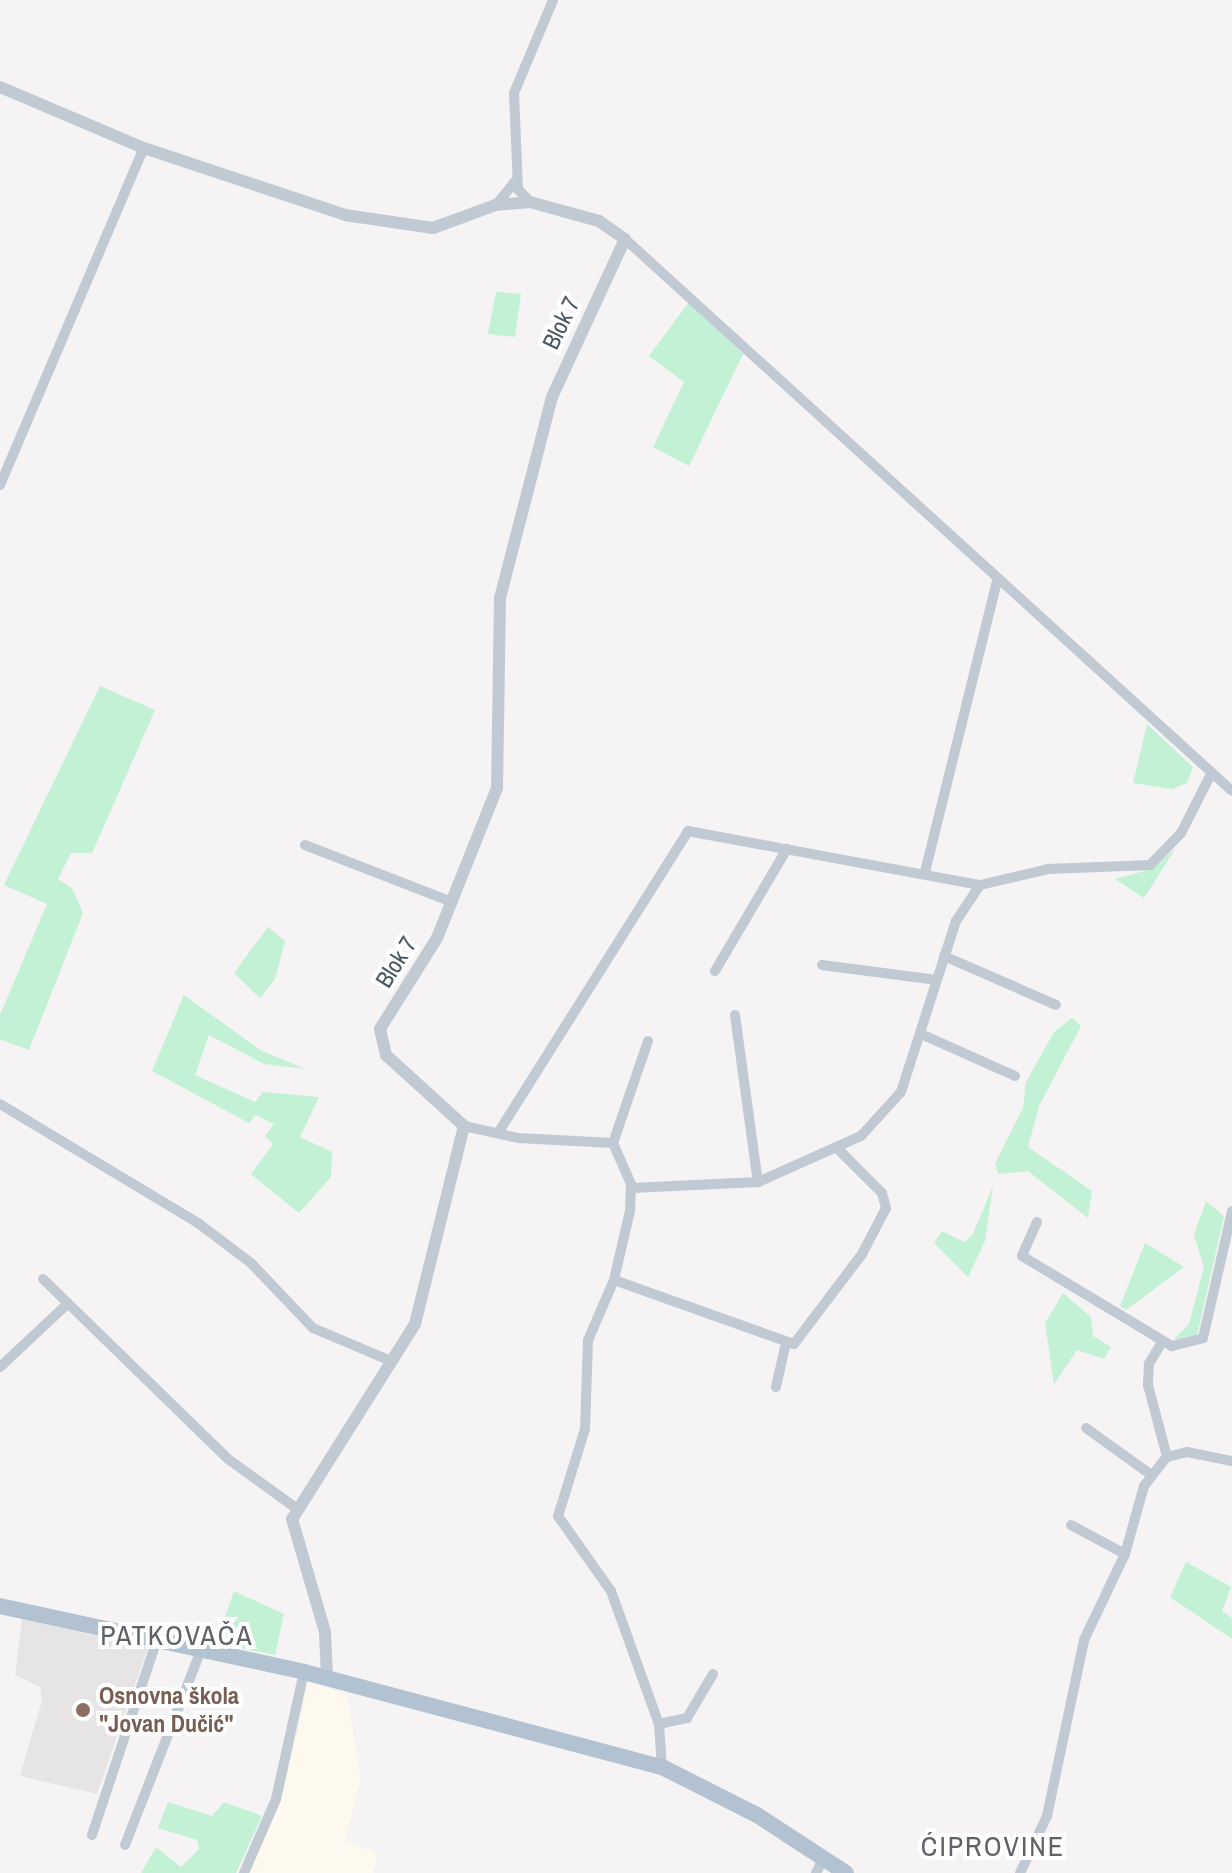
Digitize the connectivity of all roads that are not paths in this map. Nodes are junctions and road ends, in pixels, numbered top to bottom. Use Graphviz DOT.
graph roads {
  1 [pos="553,0"];
  2 [pos="0,87"];
  3 [pos="144,148"];
  4 [pos="517,178"];
  5 [pos="530,202"];
  6 [pos="496,205"];
  7 [pos="625,239"];
  8 [pos="0,485"];
  9 [pos="997,581"];
  10 [pos="1210,776"];
  11 [pos="1232,791"];
  12 [pos="305,845"];
  13 [pos="787,849"];
  14 [pos="925,872"];
  15 [pos="980,885"];
  16 [pos="452,902"];
  17 [pos="944,956"];
  18 [pos="822,965"];
  19 [pos="715,971"];
  20 [pos="937,980"];
  21 [pos="1056,1005"];
  22 [pos="735,1015"];
  23 [pos="921,1034"];
  24 [pos="648,1041"];
  25 [pos="1015,1076"];
  26 [pos="0,1104"];
  27 [pos="464,1126"];
  28 [pos="498,1133"];
  29 [pos="613,1143"];
  30 [pos="839,1150"];
  31 [pos="758,1182"];
  32 [pos="632,1188"];
  33 [pos="1232,1211"];
  34 [pos="1037,1222"];
  35 [pos="43,1279"];
  36 [pos="614,1280"];
  37 [pos="67,1304"];
  38 [pos="1162,1342"];
  39 [pos="785,1347"];
  40 [pos="391,1361"];
  41 [pos="0,1367"];
  42 [pos="776,1387"];
  43 [pos="1086,1428"];
  44 [pos="1167,1457"];
  45 [pos="1232,1461"];
  46 [pos="1150,1474"];
  47 [pos="296,1508"];
  48 [pos="1071,1525"];
  49 [pos="1125,1554"];
  50 [pos="0,1606"];
  51 [pos="157,1640"];
  52 [pos="201,1650"];
  53 [pos="304,1672"];
  54 [pos="713,1674"];
  55 [pos="327,1677"];
  56 [pos="659,1724"];
  57 [pos="662,1767"];
  58 [pos="92,1835"];
  59 [pos="125,1845"];
  60 [pos="820,1866"];
  61 [pos="244,1873"];
  62 [pos="846,1873"];
  63 [pos="1020,1873"];
  1 -- 4 [label="street"];
  2 -- 3 [label="street"];
  3 -- 6 [label="street"];
  3 -- 8 [label="street"];
  4 -- 5 [label="street"];
  4 -- 6 [label="street"];
  5 -- 6 [label="street"];
  5 -- 7 [label="street"];
  7 -- 9 [label="street"];
  7 -- 16 [label="street, Blok 7"];
  9 -- 10 [label="street"];
  9 -- 14 [label="street"];
  10 -- 11 [label="street"];
  10 -- 15 [label="street"];
  12 -- 16 [label="street"];
  13 -- 14 [label="street"];
  13 -- 19 [label="street"];
  13 -- 28 [label="street"];
  14 -- 15 [label="street"];
  15 -- 17 [label="street"];
  16 -- 27 [label="street, Blok 7"];
  17 -- 20 [label="street"];
  17 -- 21 [label="street"];
  18 -- 20 [label="street"];
  20 -- 23 [label="street"];
  22 -- 31 [label="street"];
  23 -- 25 [label="street"];
  23 -- 30 [label="street"];
  24 -- 29 [label="street"];
  26 -- 40 [label="street"];
  27 -- 28 [label="street"];
  27 -- 40 [label="street"];
  28 -- 29 [label="street"];
  29 -- 32 [label="street"];
  30 -- 31 [label="street"];
  30 -- 39 [label="street"];
  31 -- 32 [label="street"];
  32 -- 36 [label="street"];
  33 -- 38 [label="street"];
  34 -- 38 [label="street"];
  35 -- 37 [label="street"];
  36 -- 39 [label="street"];
  36 -- 56 [label="street"];
  37 -- 41 [label="street"];
  37 -- 47 [label="street"];
  38 -- 44 [label="street"];
  39 -- 42 [label="street"];
  40 -- 47 [label="street"];
  43 -- 46 [label="street"];
  44 -- 45 [label="street"];
  44 -- 46 [label="street"];
  46 -- 49 [label="street"];
  47 -- 55 [label="street"];
  48 -- 49 [label="street"];
  49 -- 63 [label="street"];
  50 -- 51 [label="main road"];
  51 -- 52 [label="main road"];
  51 -- 58 [label="street"];
  52 -- 53 [label="main road"];
  52 -- 59 [label="street"];
  53 -- 55 [label="main road"];
  53 -- 61 [label="street"];
  54 -- 56 [label="street"];
  55 -- 57 [label="main road"];
  56 -- 57 [label="street"];
  57 -- 60 [label="main road"];
  60 -- 62 [label="main road"];
}
